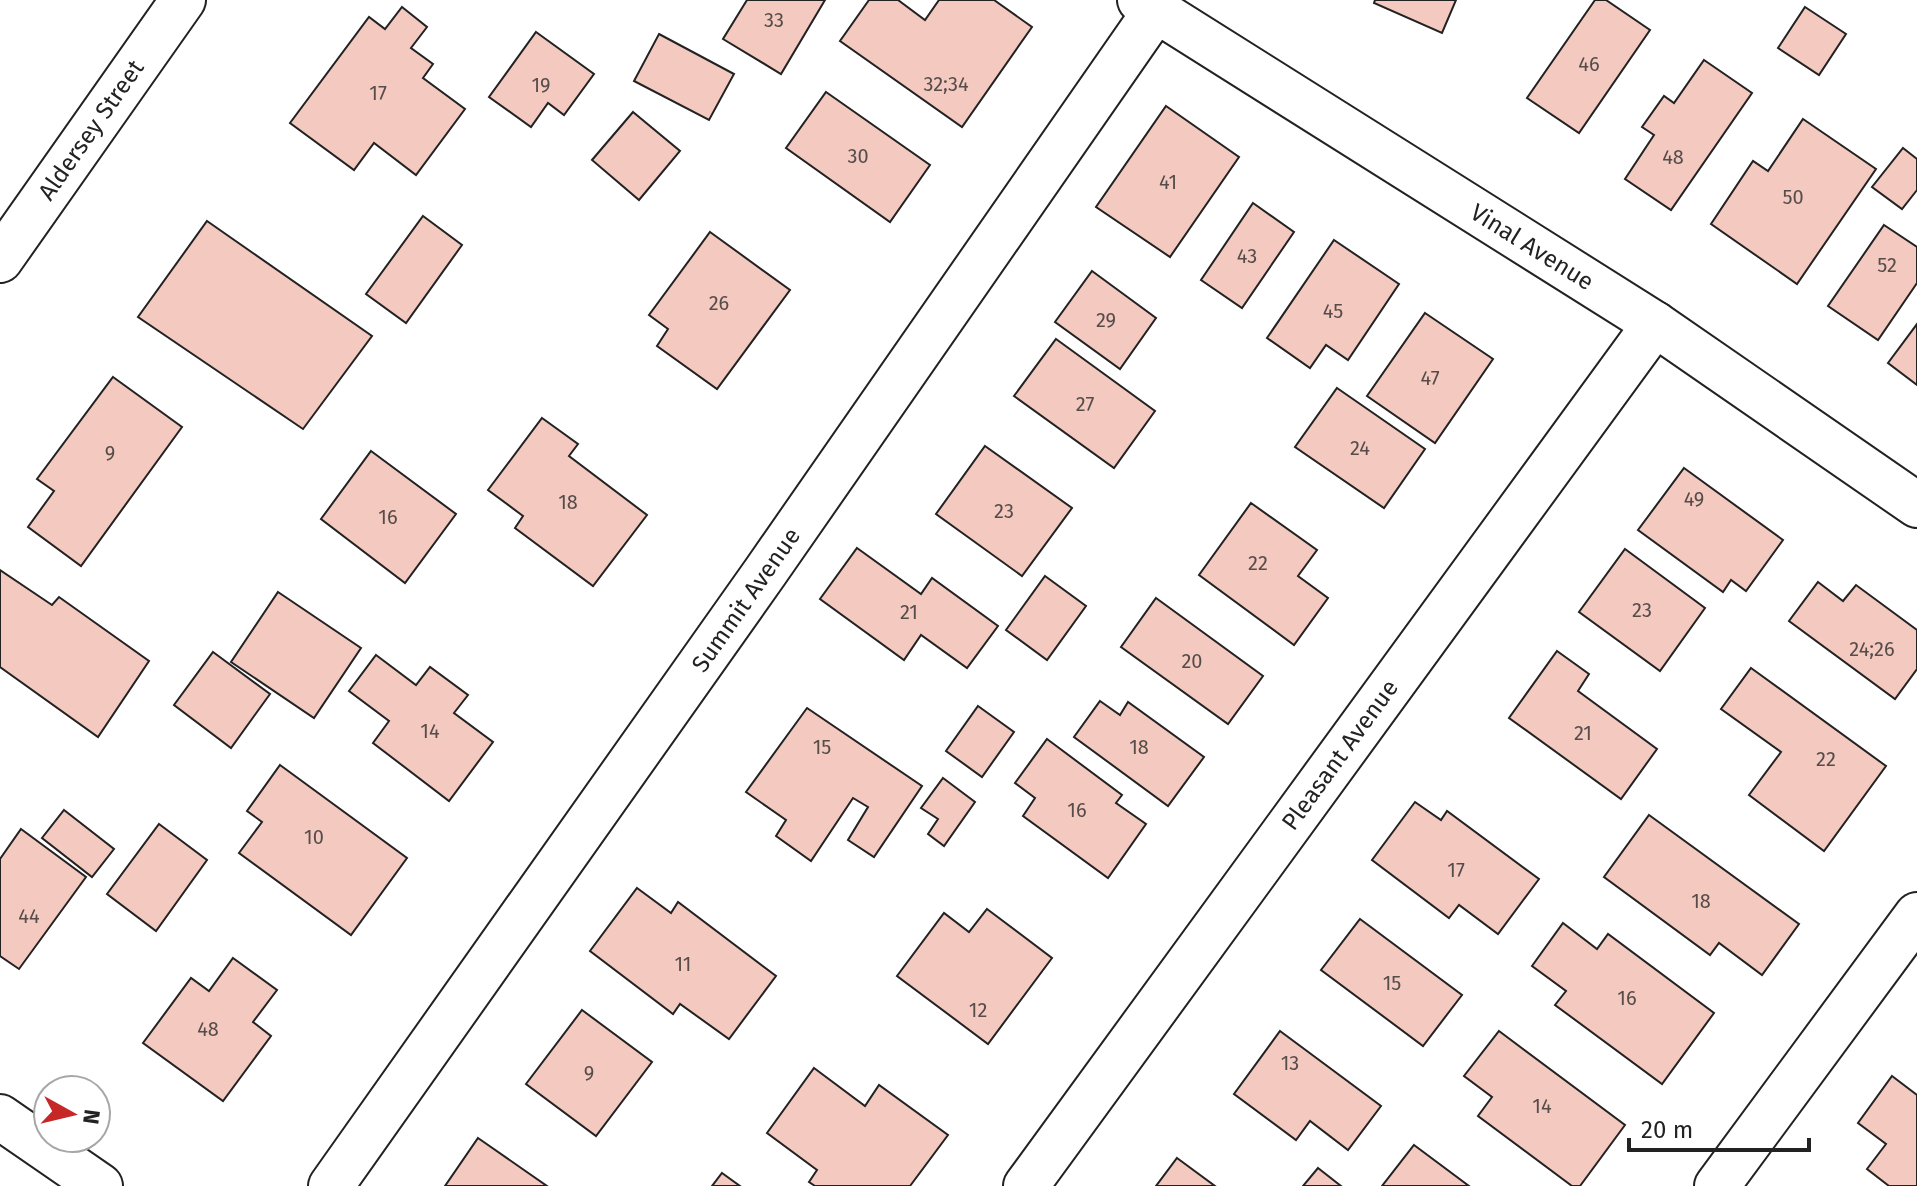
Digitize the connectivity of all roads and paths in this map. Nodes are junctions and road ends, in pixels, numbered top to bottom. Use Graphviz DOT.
graph roads {
  1 [pos="183,0"];
  2 [pos="1148,5"];
  3 [pos="0,260"];
  4 [pos="1655,324"];
  5 [pos="1917,505"];
  6 [pos="1917,915"];
  7 [pos="0,1117"];
  8 [pos="100,1186"];
  9 [pos="331,1186"];
  10 [pos="1026,1186"];
  11 [pos="1717,1186"];
  1 -- 3 [label="street, Aldersey Street"];
  2 -- 4 [label="street, Vinal Avenue"];
  2 -- 9 [label="street, Summit Avenue"];
  4 -- 5 [label="street, Vinal Avenue"];
  4 -- 10 [label="street, Pleasant Avenue"];
  6 -- 11 [label="street"];
  7 -- 8 [label="street"];
}
